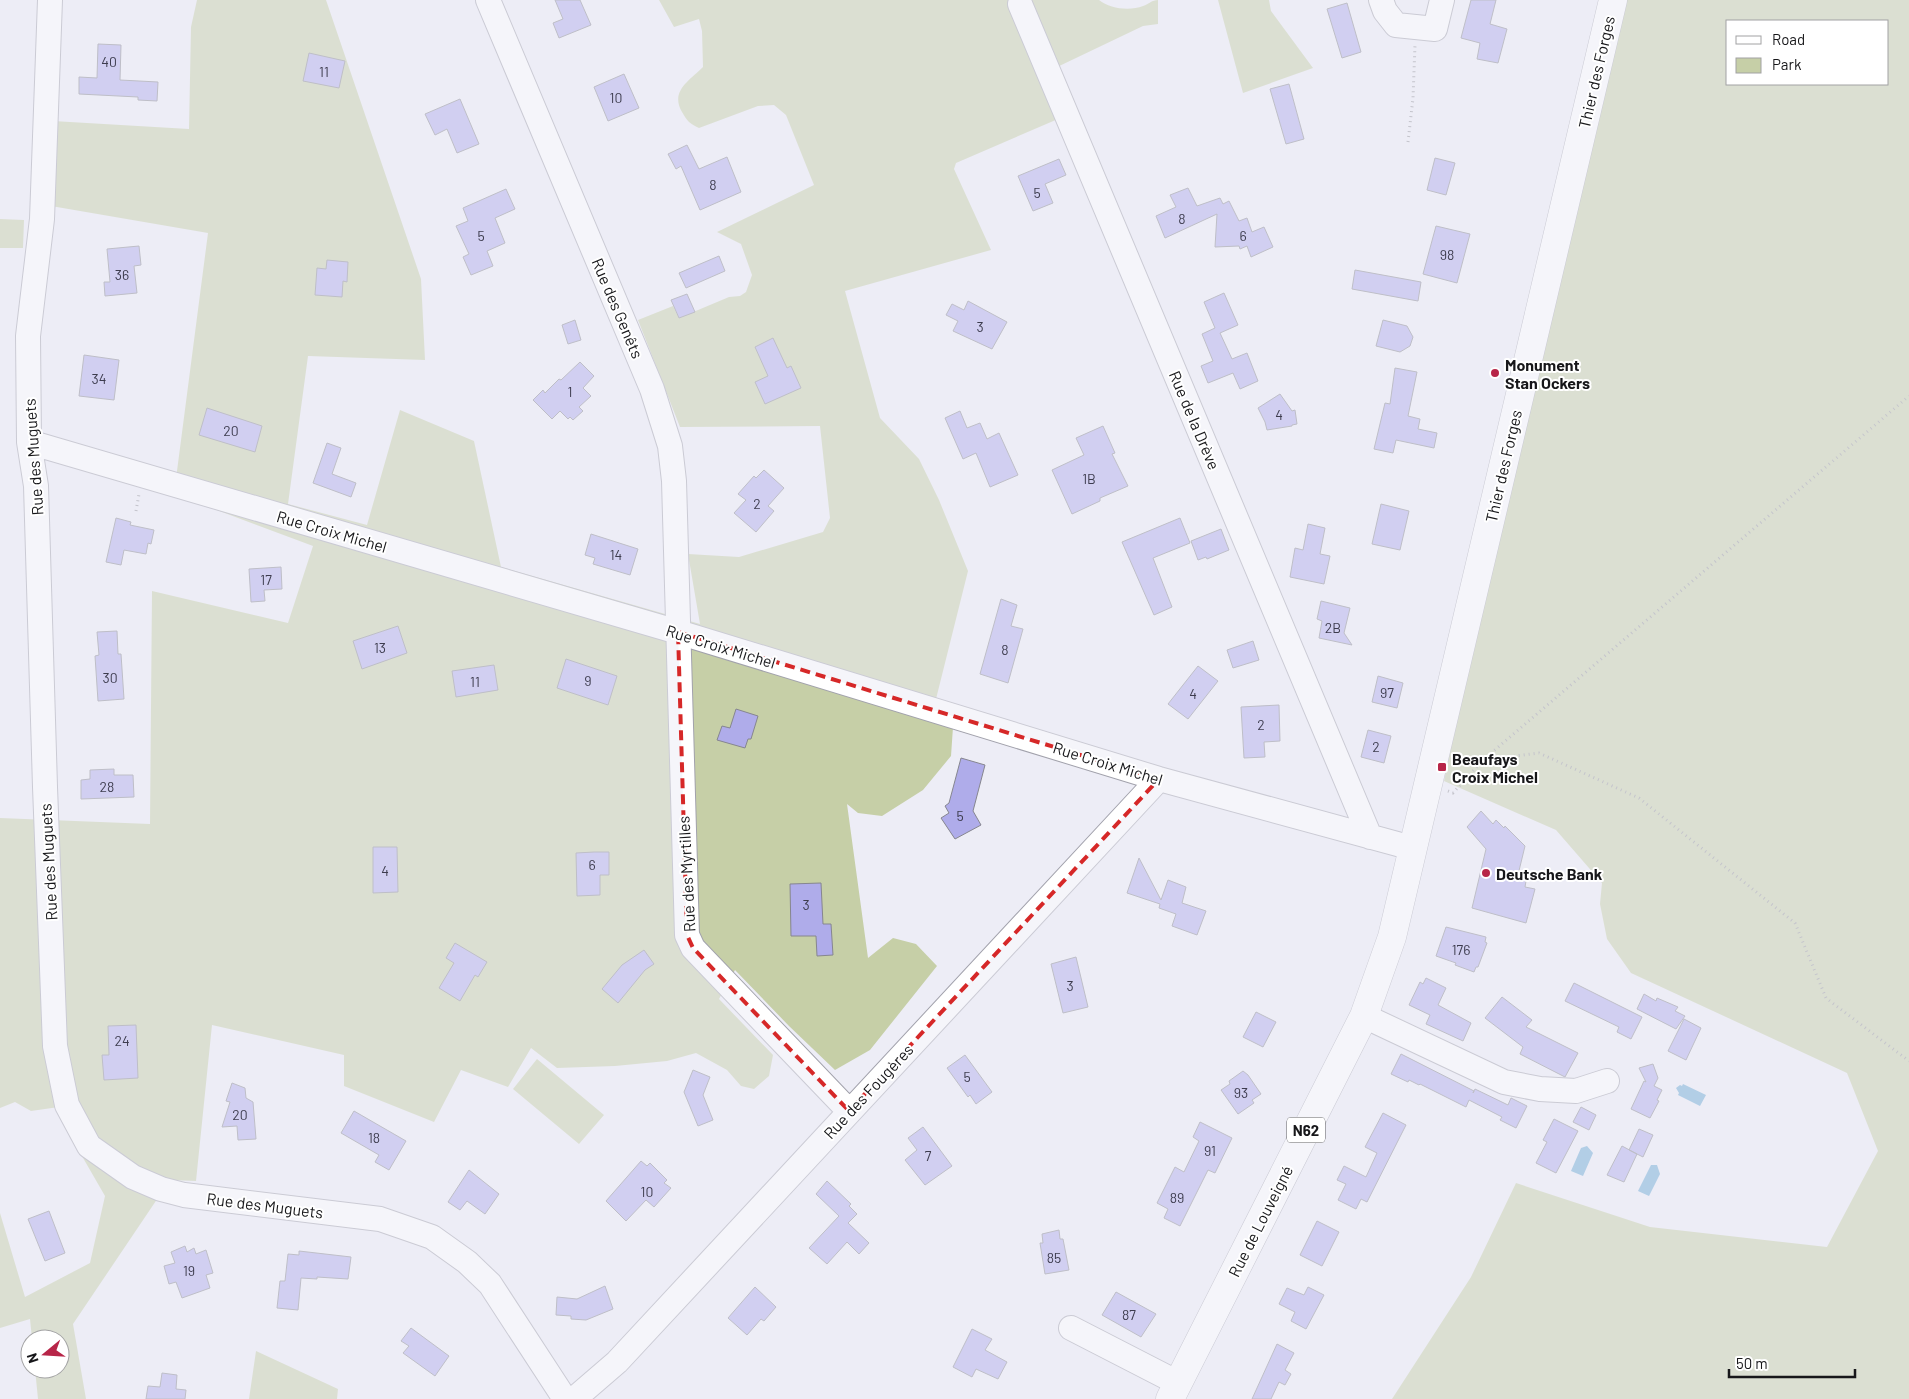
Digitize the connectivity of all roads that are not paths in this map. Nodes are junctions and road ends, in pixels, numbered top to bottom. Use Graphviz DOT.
graph roads {
  1 [pos="50,0"];
  2 [pos="488,0"];
  3 [pos="1381,0"];
  4 [pos="1442,0"];
  5 [pos="1613,0"];
  6 [pos="1020,4"];
  7 [pos="29,442"];
  8 [pos="678,632"];
  9 [pos="1159,779"];
  10 [pos="1370,837"];
  11 [pos="1412,848"];
  12 [pos="1364,1016"];
  13 [pos="1607,1081"];
  14 [pos="849,1111"];
  15 [pos="1071,1328"];
  16 [pos="1174,1391"];
  17 [pos="565,1399"];
  18 [pos="574,1399"];
  1 -- 7 [label="street, Rue des Muguets"];
  2 -- 8 [label="street, Rue des Genêts"];
  3 -- 4 [label="street"];
  5 -- 11 [label="main road, Thier des Forges / N62"];
  6 -- 10 [label="street, Rue de la Drève"];
  7 -- 8 [label="street, Rue Croix Michel"];
  7 -- 17 [label="street, Rue des Muguets"];
  8 -- 9 [label="street, Rue Croix Michel"];
  8 -- 14 [label="street, Rue des Myrtilles"];
  9 -- 10 [label="street, Rue Croix Michel"];
  9 -- 14 [label="street, Rue des Fougères"];
  10 -- 11 [label="street, Rue Croix Michel"];
  11 -- 12 [label="main road, Rue de Louveigné / N62"];
  12 -- 13 [label="street"];
  12 -- 16 [label="main road, Rue de Louveigné / N62"];
  14 -- 18 [label="street, Rue des Fougères"];
  15 -- 16 [label="street"];
}
